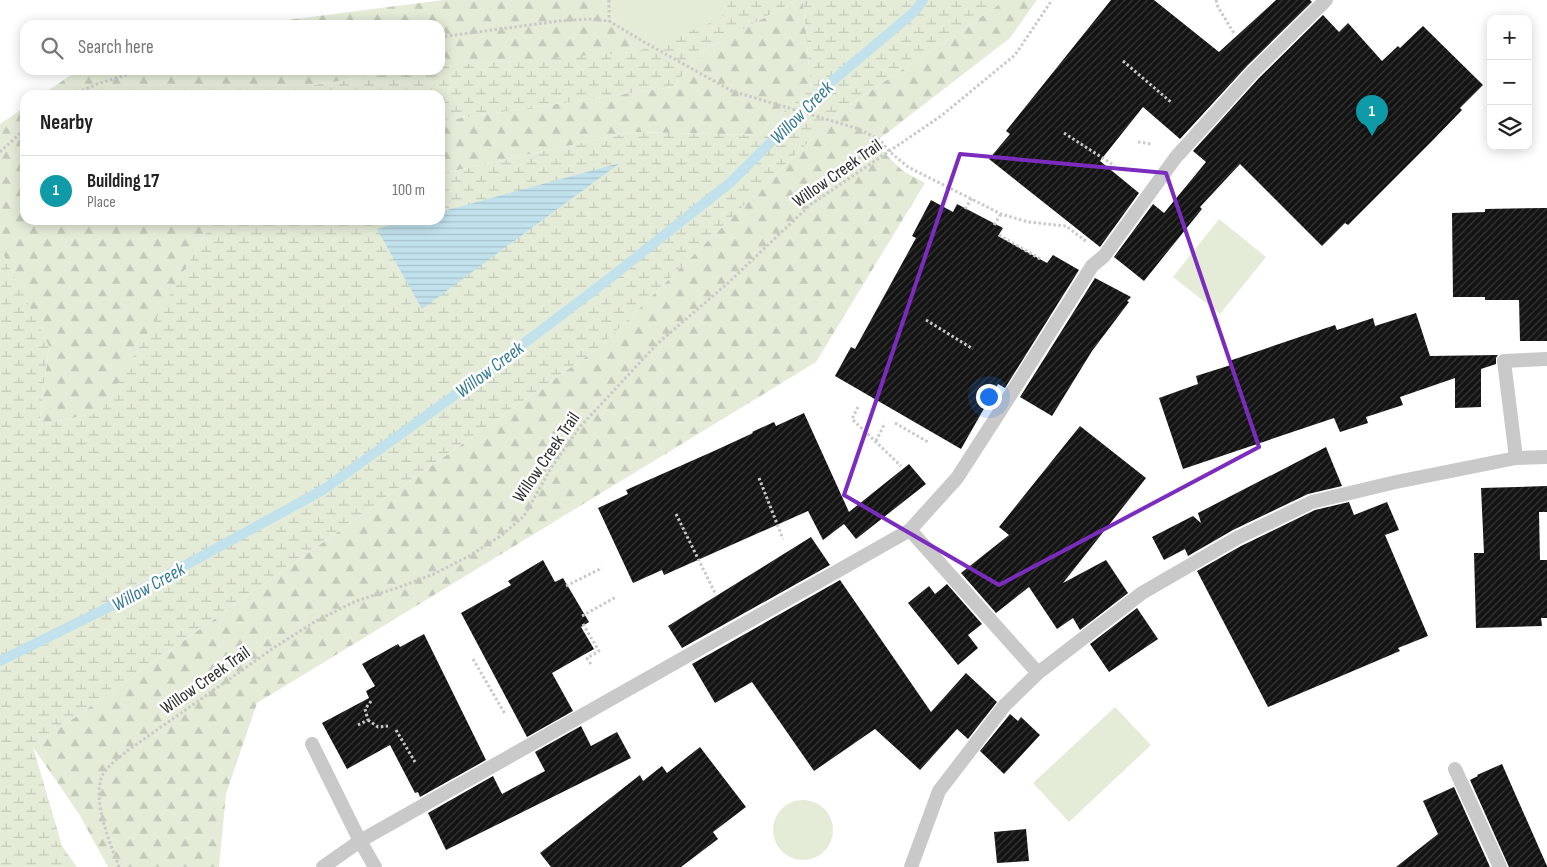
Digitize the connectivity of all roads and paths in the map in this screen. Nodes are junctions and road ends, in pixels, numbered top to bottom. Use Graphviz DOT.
graph roads {
  1 [pos="609,0"];
  2 [pos="1052,0"];
  3 [pos="1216,0"];
  4 [pos="1326,0"];
  5 [pos="609,21"];
  6 [pos="1235,35"];
  7 [pos="445,36"];
  8 [pos="1122,61"];
  9 [pos="126,75"];
  10 [pos="83,90"];
  11 [pos="1172,103"];
  12 [pos="1064,133"];
  13 [pos="20,134"];
  14 [pos="1138,142"];
  15 [pos="1152,144"];
  16 [pos="0,152"];
  17 [pos="890,152"];
  18 [pos="1115,166"];
  19 [pos="972,198"];
  20 [pos="966,209"];
  21 [pos="1001,214"];
  22 [pos="994,225"];
  23 [pos="999,235"];
  24 [pos="1091,246"];
  25 [pos="1042,260"];
  26 [pos="926,320"];
  27 [pos="973,349"];
  28 [pos="1547,359"];
  29 [pos="858,406"];
  30 [pos="886,422"];
  31 [pos="895,423"];
  32 [pos="876,441"];
  33 [pos="928,442"];
  34 [pos="1547,457"];
  35 [pos="1516,458"];
  36 [pos="901,466"];
  37 [pos="759,478"];
  38 [pos="676,514"];
  39 [pos="910,530"];
  40 [pos="783,539"];
  41 [pos="602,568"];
  42 [pos="566,586"];
  43 [pos="715,593"];
  44 [pos="616,596"];
  45 [pos="582,616"];
  46 [pos="583,624"];
  47 [pos="473,660"];
  48 [pos="592,666"];
  49 [pos="1038,673"];
  50 [pos="372,700"];
  51 [pos="505,714"];
  52 [pos="368,720"];
  53 [pos="358,724"];
  54 [pos="388,726"];
  55 [pos="396,730"];
  56 [pos="312,744"];
  57 [pos="415,762"];
  58 [pos="1455,769"];
  59 [pos="360,841"];
  60 [pos="119,867"];
  61 [pos="323,867"];
  62 [pos="375,867"];
  63 [pos="911,867"];
  64 [pos="1500,867"];
  1 -- 5 [label="path"];
  2 -- 17 [label="path, Willow Creek Trail"];
  3 -- 6 [label="path"];
  4 -- 39 [label="lane"];
  5 -- 7 [label="path"];
  5 -- 17 [label="path"];
  8 -- 11 [label="path"];
  9 -- 10 [label="path"];
  12 -- 18 [label="path"];
  13 -- 16 [label="path"];
  14 -- 15 [label="path"];
  17 -- 19 [label="path"];
  17 -- 60 [label="path, Willow Creek Trail"];
  19 -- 20 [label="path"];
  19 -- 21 [label="path"];
  21 -- 22 [label="path"];
  21 -- 24 [label="path"];
  23 -- 25 [label="path"];
  26 -- 27 [label="path"];
  28 -- 35 [label="lane"];
  29 -- 32 [label="path"];
  30 -- 32 [label="path"];
  31 -- 33 [label="path"];
  32 -- 36 [label="path"];
  34 -- 35 [label="lane"];
  35 -- 49 [label="lane"];
  37 -- 40 [label="path"];
  38 -- 43 [label="path"];
  39 -- 49 [label="lane"];
  39 -- 59 [label="lane"];
  41 -- 42 [label="path"];
  44 -- 45 [label="path"];
  46 -- 48 [label="path"];
  47 -- 51 [label="path"];
  49 -- 63 [label="lane"];
  50 -- 52 [label="path"];
  52 -- 53 [label="path"];
  52 -- 54 [label="path"];
  55 -- 57 [label="path"];
  56 -- 59 [label="lane"];
  58 -- 64 [label="lane"];
  59 -- 61 [label="lane"];
  59 -- 62 [label="lane"];
}
